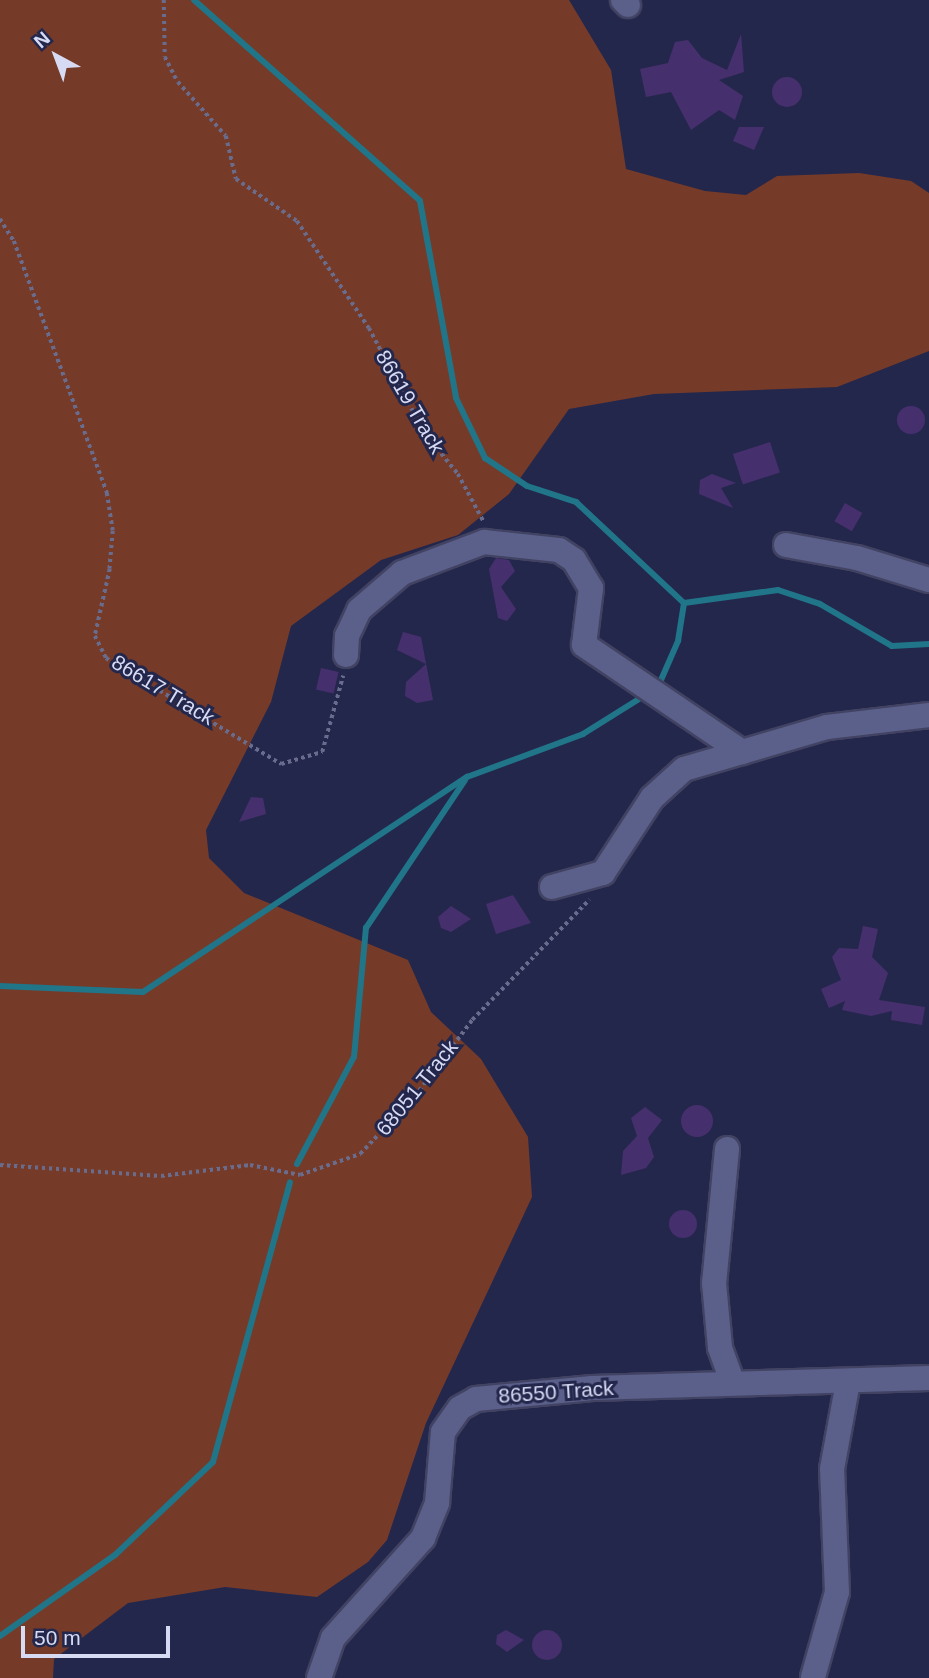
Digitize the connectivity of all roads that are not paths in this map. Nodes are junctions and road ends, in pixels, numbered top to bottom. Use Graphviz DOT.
graph roads {
  1 [pos="786,545"];
  2 [pos="929,580"];
  3 [pos="346,655"];
  4 [pos="929,715"];
  5 [pos="742,752"];
  6 [pos="552,887"];
  7 [pos="727,1149"];
  8 [pos="929,1378"];
  9 [pos="848,1382"];
  10 [pos="733,1383"];
  11 [pos="813,1676"];
  12 [pos="319,1678"];
  1 -- 2 [label="street"];
  3 -- 5 [label="street"];
  4 -- 5 [label="street"];
  5 -- 6 [label="street"];
  7 -- 10 [label="street"];
  8 -- 9 [label="street, 86550 Track"];
  9 -- 10 [label="street, 86550 Track"];
  9 -- 11 [label="street"];
  10 -- 12 [label="street, 86550 Track"];
}
